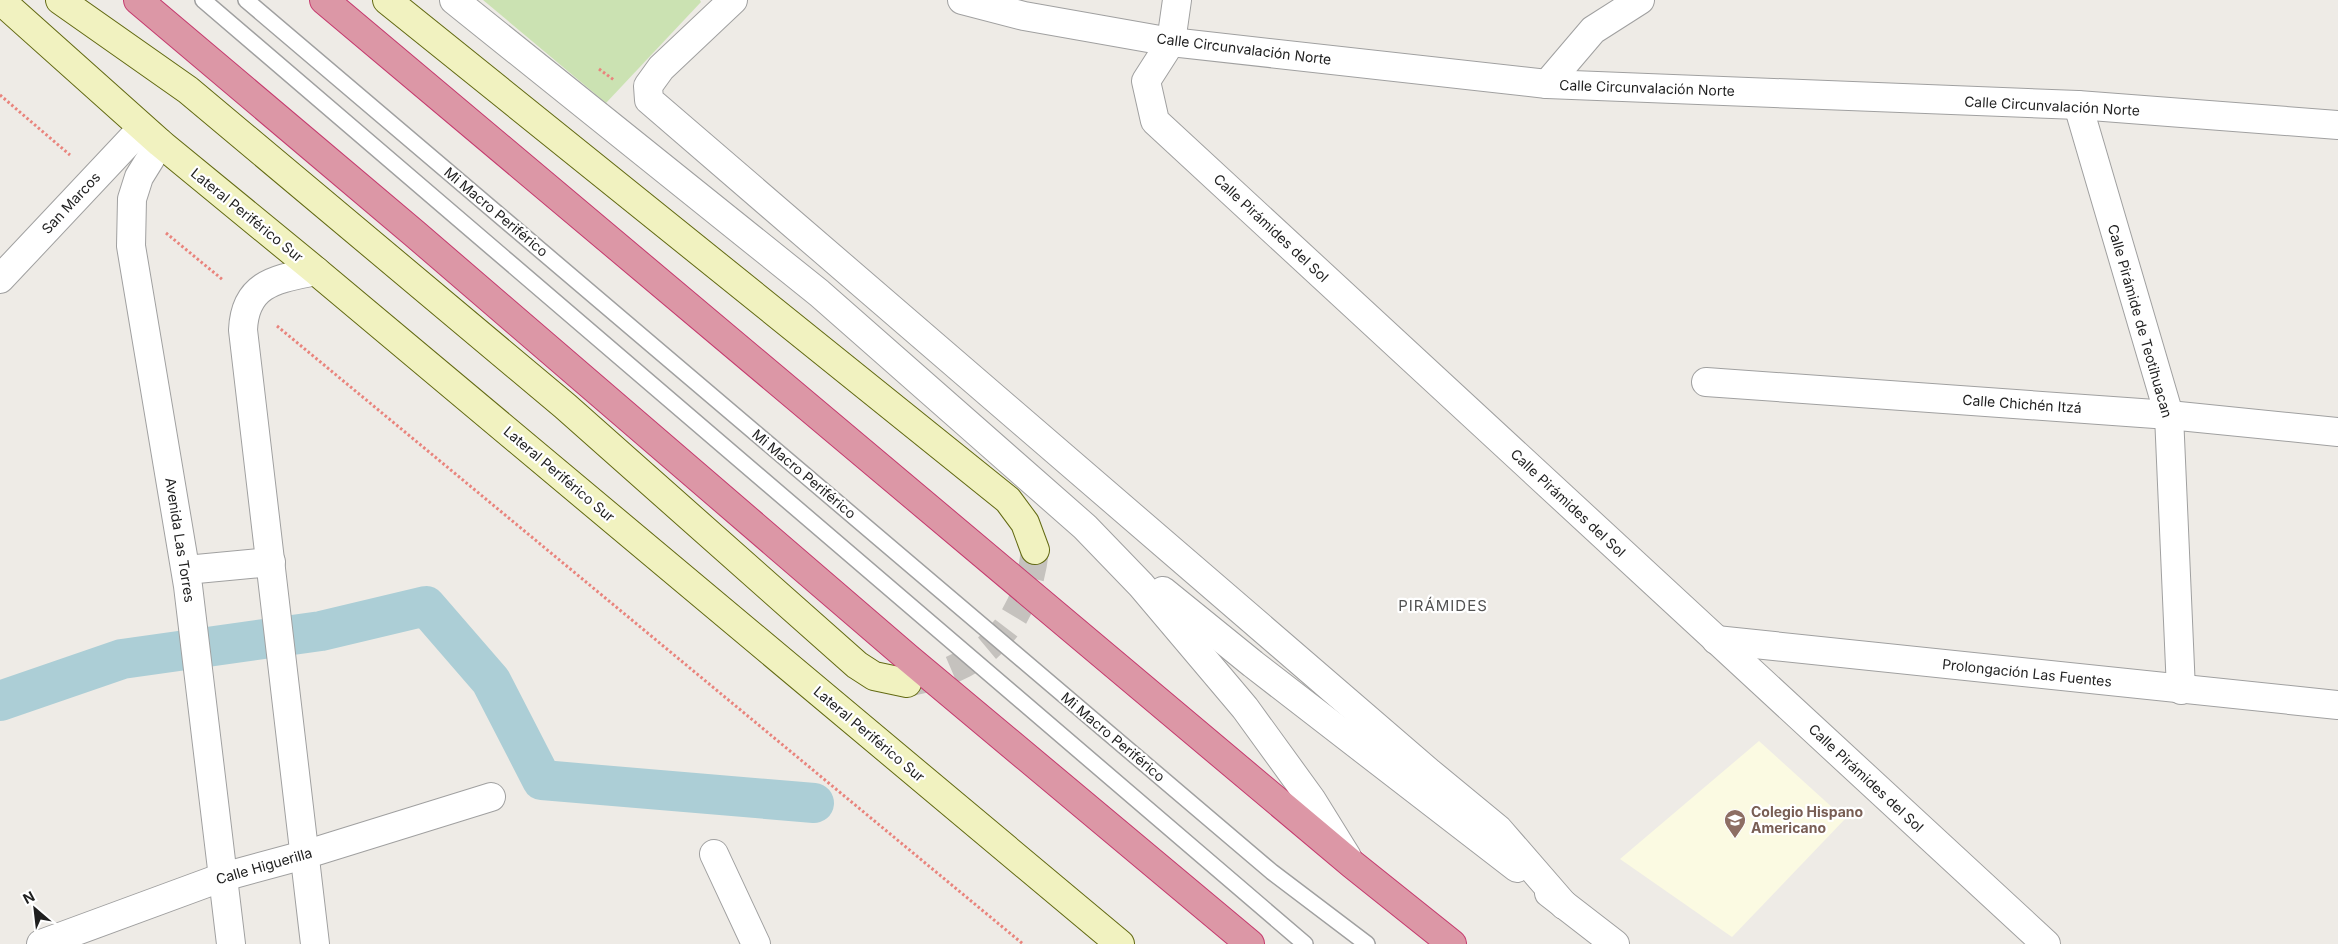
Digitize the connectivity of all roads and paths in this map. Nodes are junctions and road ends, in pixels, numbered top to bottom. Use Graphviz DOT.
graph roads {
  1 [pos="0,0"];
  2 [pos="60,0"];
  3 [pos="138,0"];
  4 [pos="203,0"];
  5 [pos="246,0"];
  6 [pos="324,0"];
  7 [pos="387,0"];
  8 [pos="454,0"];
  9 [pos="734,0"];
  10 [pos="962,0"];
  11 [pos="1177,0"];
  12 [pos="1640,0"];
  13 [pos="1170,42"];
  14 [pos="1547,84"];
  15 [pos="0,95"];
  16 [pos="2078,106"];
  17 [pos="2338,125"];
  18 [pos="151,136"];
  19 [pos="97,176"];
  20 [pos="132,206"];
  21 [pos="316,271"];
  22 [pos="0,279"];
  23 [pos="249,302"];
  24 [pos="1706,382"];
  25 [pos="2169,415"];
  26 [pos="2338,432"];
  27 [pos="1085,527"];
  28 [pos="1035,550"];
  29 [pos="271,567"];
  30 [pos="187,578"];
  31 [pos="1716,640"];
  32 [pos="907,682"];
  33 [pos="2181,690"];
  34 [pos="2338,705"];
  35 [pos="491,797"];
  36 [pos="714,854"];
  37 [pos="304,855"];
  38 [pos="1352,864"];
  39 [pos="222,876"];
  40 [pos="1564,905"];
  41 [pos="41,944"];
  42 [pos="231,944"];
  43 [pos="315,944"];
  44 [pos="756,944"];
  45 [pos="1023,944"];
  46 [pos="1120,944"];
  47 [pos="1250,944"];
  48 [pos="1306,944"];
  49 [pos="1367,944"];
  50 [pos="1452,944"];
  51 [pos="1615,944"];
  52 [pos="2046,944"];
  1 -- 18 [label="main road, Lateral Periférico Sur"];
  2 -- 32 [label="main road"];
  3 -- 47 [label="highway"];
  4 -- 48 [label="lane, Mi Macro Periférico"];
  5 -- 49 [label="lane, Mi Macro Periférico"];
  6 -- 38 [label="highway"];
  7 -- 28 [label="main road"];
  8 -- 27 [label="street"];
  9 -- 40 [label="street"];
  10 -- 13 [label="street, Calle Circunvalación Norte"];
  11 -- 13 [label="street"];
  12 -- 14 [label="street"];
  13 -- 14 [label="street, Calle Circunvalación Norte"];
  13 -- 31 [label="street, Calle Pirámides del Sol"];
  14 -- 16 [label="street, Calle Circunvalación Norte"];
  15 -- 19 [label="path"];
  16 -- 17 [label="street, Calle Circunvalación Norte"];
  16 -- 25 [label="street, Calle Pirámide de Teotihuacan"];
  18 -- 19 [label="street, San Marcos"];
  18 -- 20 [label="street, Avenida Las Torres"];
  18 -- 21 [label="main road, Lateral Periférico Sur"];
  19 -- 22 [label="street, San Marcos"];
  20 -- 23 [label="path"];
  20 -- 30 [label="street, Avenida Las Torres"];
  21 -- 23 [label="street"];
  21 -- 46 [label="main road, Lateral Periférico Sur"];
  23 -- 29 [label="street"];
  23 -- 45 [label="path"];
  24 -- 25 [label="street, Calle Chichén Itzá"];
  25 -- 26 [label="street, Calle Chichén Itzá"];
  25 -- 33 [label="street, Calle Pirámide de Teotihuacan"];
  27 -- 38 [label="street"];
  27 -- 40 [label="street"];
  29 -- 30 [label="street"];
  29 -- 37 [label="street"];
  30 -- 39 [label="street, Avenida Las Torres"];
  31 -- 33 [label="street, Prolongación Las Fuentes"];
  31 -- 52 [label="street, Calle Pirámides del Sol"];
  33 -- 34 [label="street, Prolongación Las Fuentes"];
  35 -- 37 [label="street, Calle Higuerilla"];
  36 -- 44 [label="street"];
  37 -- 39 [label="street, Calle Higuerilla"];
  37 -- 43 [label="street"];
  38 -- 50 [label="highway"];
  39 -- 41 [label="street, Calle Higuerilla"];
  39 -- 42 [label="street, Avenida Las Torres"];
  40 -- 51 [label="street"];
}
